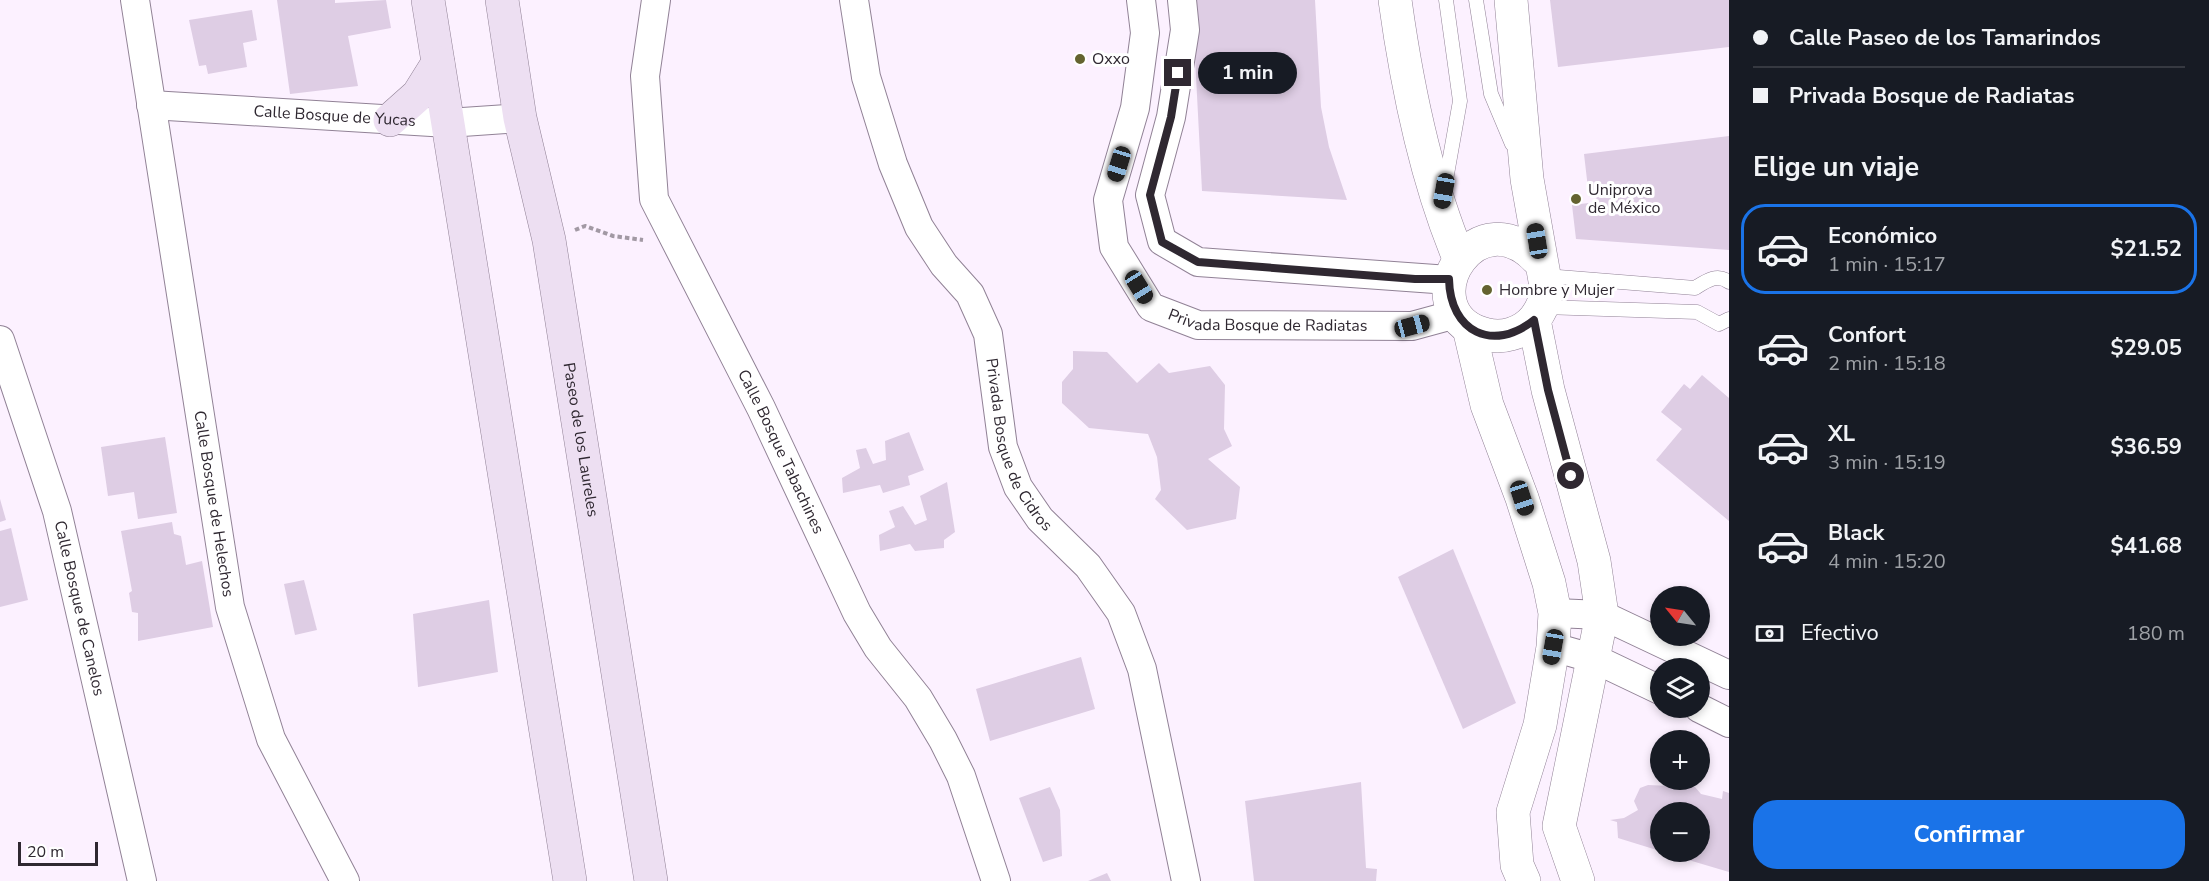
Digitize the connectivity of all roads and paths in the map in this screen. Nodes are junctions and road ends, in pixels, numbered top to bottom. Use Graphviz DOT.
graph roads {
  1 [pos="135,0"];
  2 [pos="428,0"];
  3 [pos="502,0"];
  4 [pos="656,0"];
  5 [pos="854,0"];
  6 [pos="1140,0"];
  7 [pos="1182,0"];
  8 [pos="1395,0"];
  9 [pos="1446,0"];
  10 [pos="1476,0"];
  11 [pos="1511,0"];
  12 [pos="438,63"];
  13 [pos="151,105"];
  14 [pos="520,118"];
  15 [pos="390,120"];
  16 [pos="448,123"];
  17 [pos="1527,179"];
  18 [pos="1440,214"];
  19 [pos="549,240"];
  20 [pos="651,245"];
  21 [pos="1454,269"];
  22 [pos="1729,282"];
  23 [pos="1541,291"];
  24 [pos="1729,319"];
  25 [pos="1462,321"];
  26 [pos="0,340"];
  27 [pos="1555,613"];
  28 [pos="1602,615"];
  29 [pos="1553,647"];
  30 [pos="1595,659"];
  31 [pos="1729,675"];
  32 [pos="1650,685"];
  33 [pos="1710,714"];
  34 [pos="1729,723"];
  35 [pos="142,881"];
  36 [pos="345,881"];
  37 [pos="570,881"];
  38 [pos="651,881"];
  39 [pos="996,881"];
  40 [pos="1186,881"];
  41 [pos="1524,881"];
  42 [pos="1578,881"];
  1 -- 13 [label="street, Calle Bosque de Helechos"];
  2 -- 12 [label="main road"];
  3 -- 14 [label="main road, Paseo de los Laureles"];
  4 -- 39 [label="street, Calle Bosque Tabachines"];
  5 -- 40 [label="street, Privada Bosque de Cidros"];
  6 -- 25 [label="street, Privada Bosque de Radiatas"];
  7 -- 21 [label="street"];
  8 -- 18 [label="street"];
  9 -- 18 [label="lane"];
  10 -- 17 [label="lane"];
  11 -- 17 [label="street"];
  12 -- 15 [label="main road"];
  12 -- 16 [label="main road"];
  13 -- 15 [label="street, Calle Bosque de Yucas"];
  13 -- 36 [label="street, Calle Bosque de Helechos"];
  14 -- 16 [label="street, Calle Bosque de Yucas"];
  14 -- 19 [label="main road, Paseo de los Laureles"];
  15 -- 16 [label="street, Calle Bosque de Yucas"];
  16 -- 37 [label="main road"];
  17 -- 23 [label="street"];
  18 -- 21 [label="street"];
  19 -- 20 [label="path"];
  19 -- 38 [label="main road, Paseo de los Laureles"];
  21 -- 23 [label="street"];
  21 -- 25 [label="street"];
  22 -- 23 [label="lane"];
  23 -- 24 [label="lane"];
  23 -- 25 [label="street"];
  23 -- 28 [label="street"];
  25 -- 27 [label="street"];
  26 -- 35 [label="street, Calle Bosque de Canelos"];
  27 -- 28 [label="street"];
  27 -- 29 [label="street"];
  28 -- 30 [label="street"];
  28 -- 31 [label="street"];
  29 -- 30 [label="street"];
  29 -- 41 [label="street"];
  30 -- 32 [label="street"];
  30 -- 42 [label="street"];
  33 -- 34 [label="street"];
}
